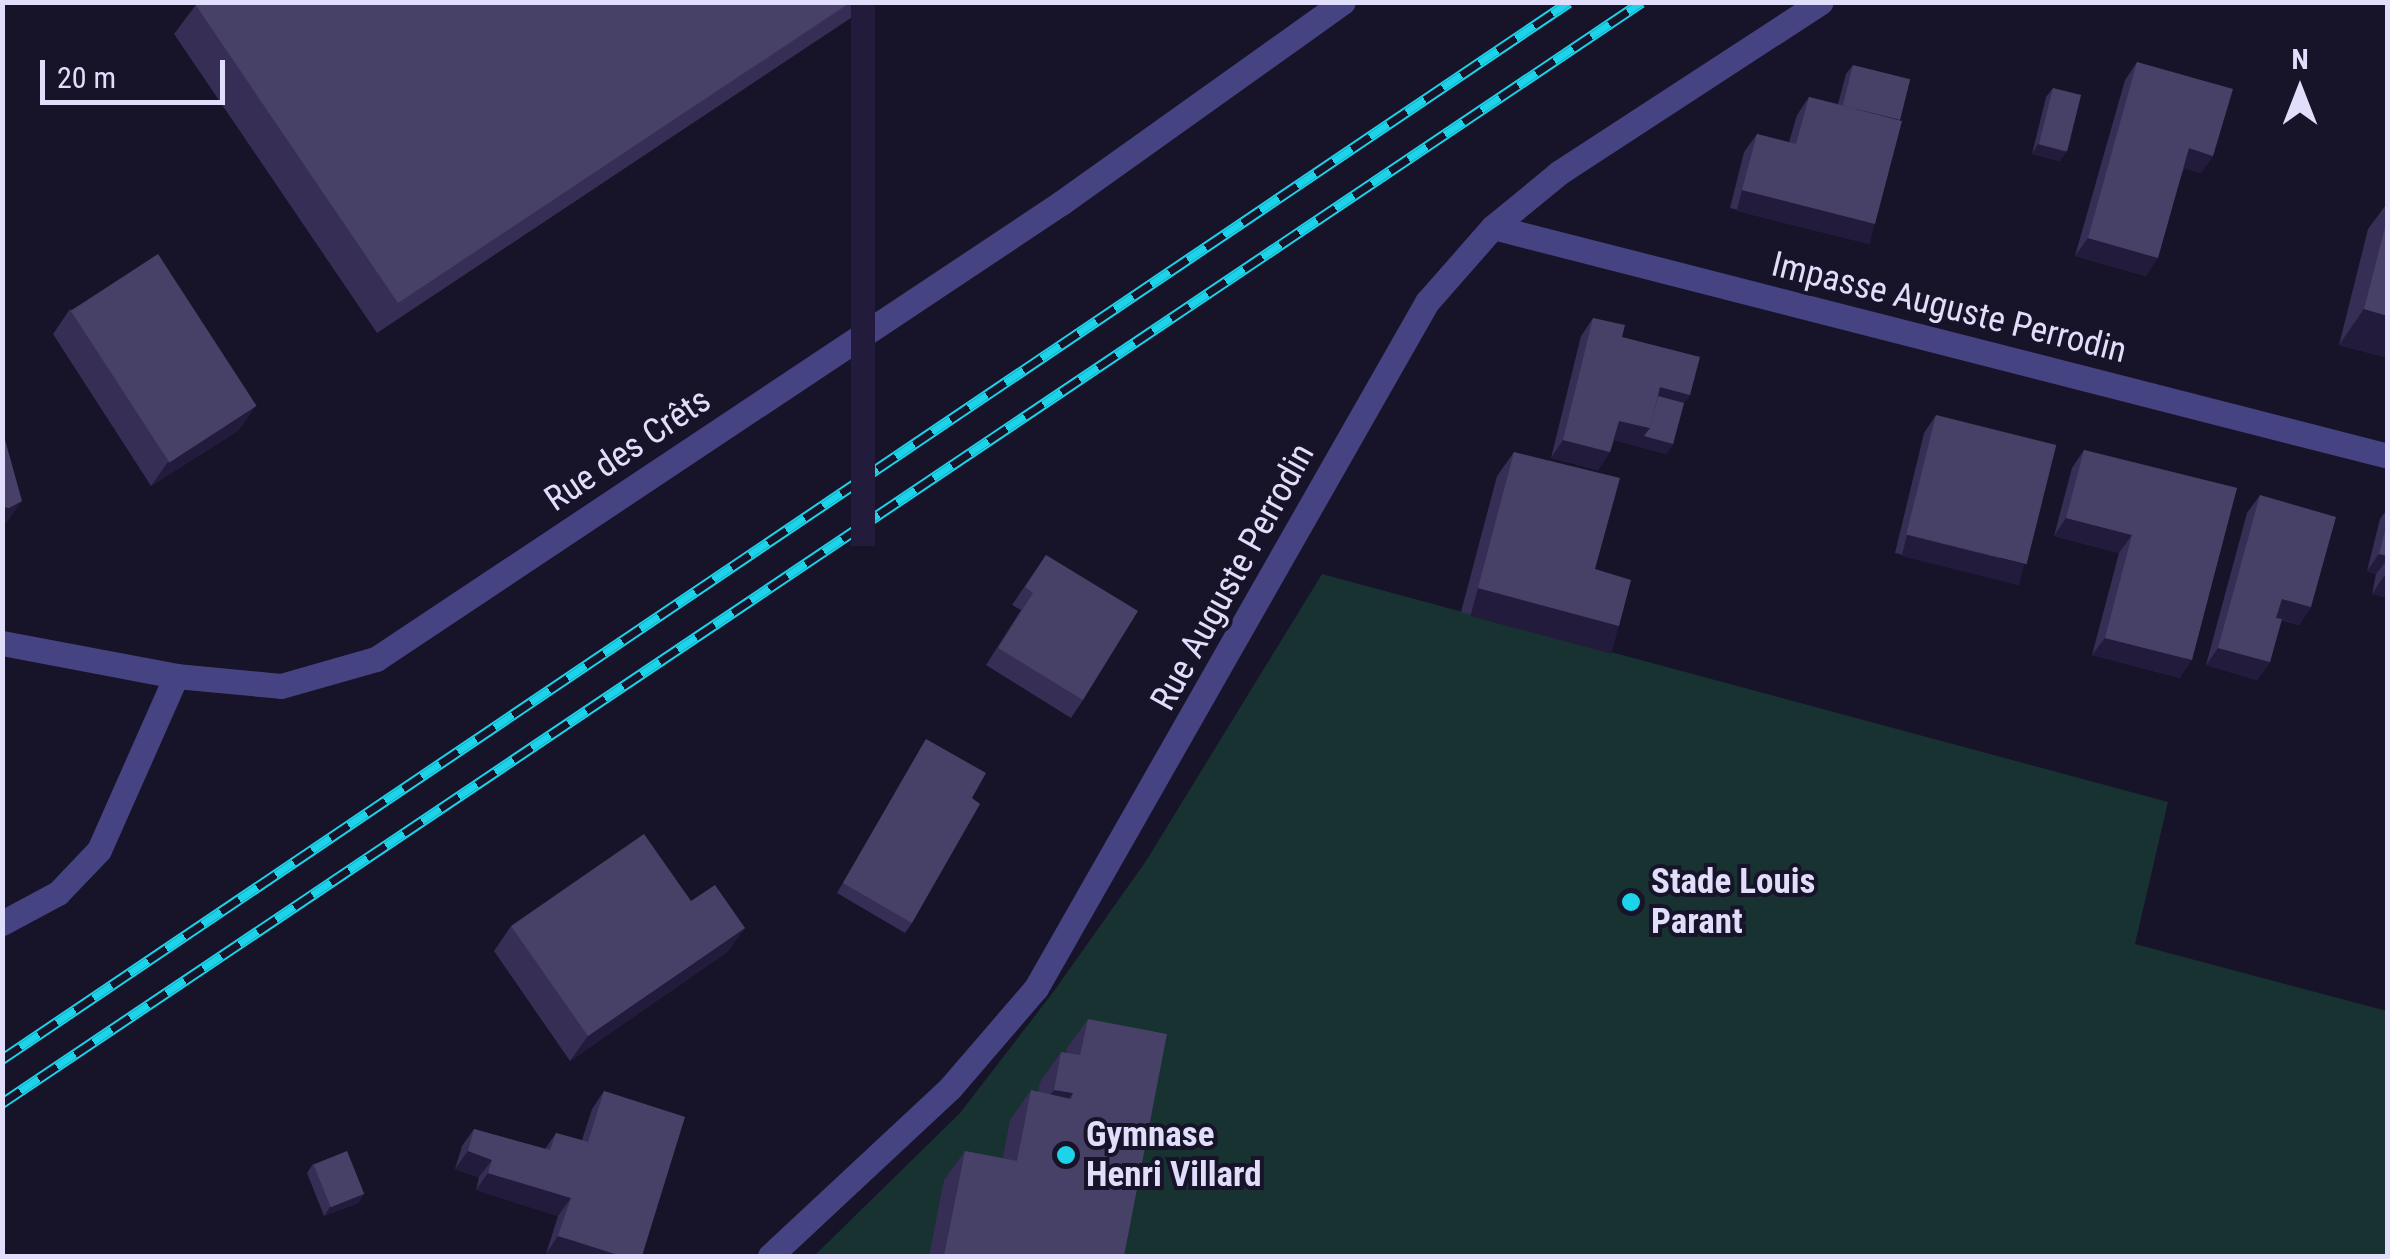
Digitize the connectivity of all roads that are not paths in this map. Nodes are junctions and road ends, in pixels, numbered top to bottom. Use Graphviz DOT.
graph roads {
  1 [pos="1343,2"];
  2 [pos="1821,2"];
  3 [pos="1493,228"];
  4 [pos="2388,456"];
  5 [pos="2,643"];
  6 [pos="176,676"];
  7 [pos="2,923"];
  8 [pos="770,1256"];
  1 -- 6 [label="street, Rue des Crêts"];
  2 -- 3 [label="street, Rue Auguste Perrodin"];
  3 -- 4 [label="street, Impasse Auguste Perrodin"];
  3 -- 8 [label="street, Rue Auguste Perrodin"];
  5 -- 6 [label="street, Rue des Crêts"];
  6 -- 7 [label="street"];
}
